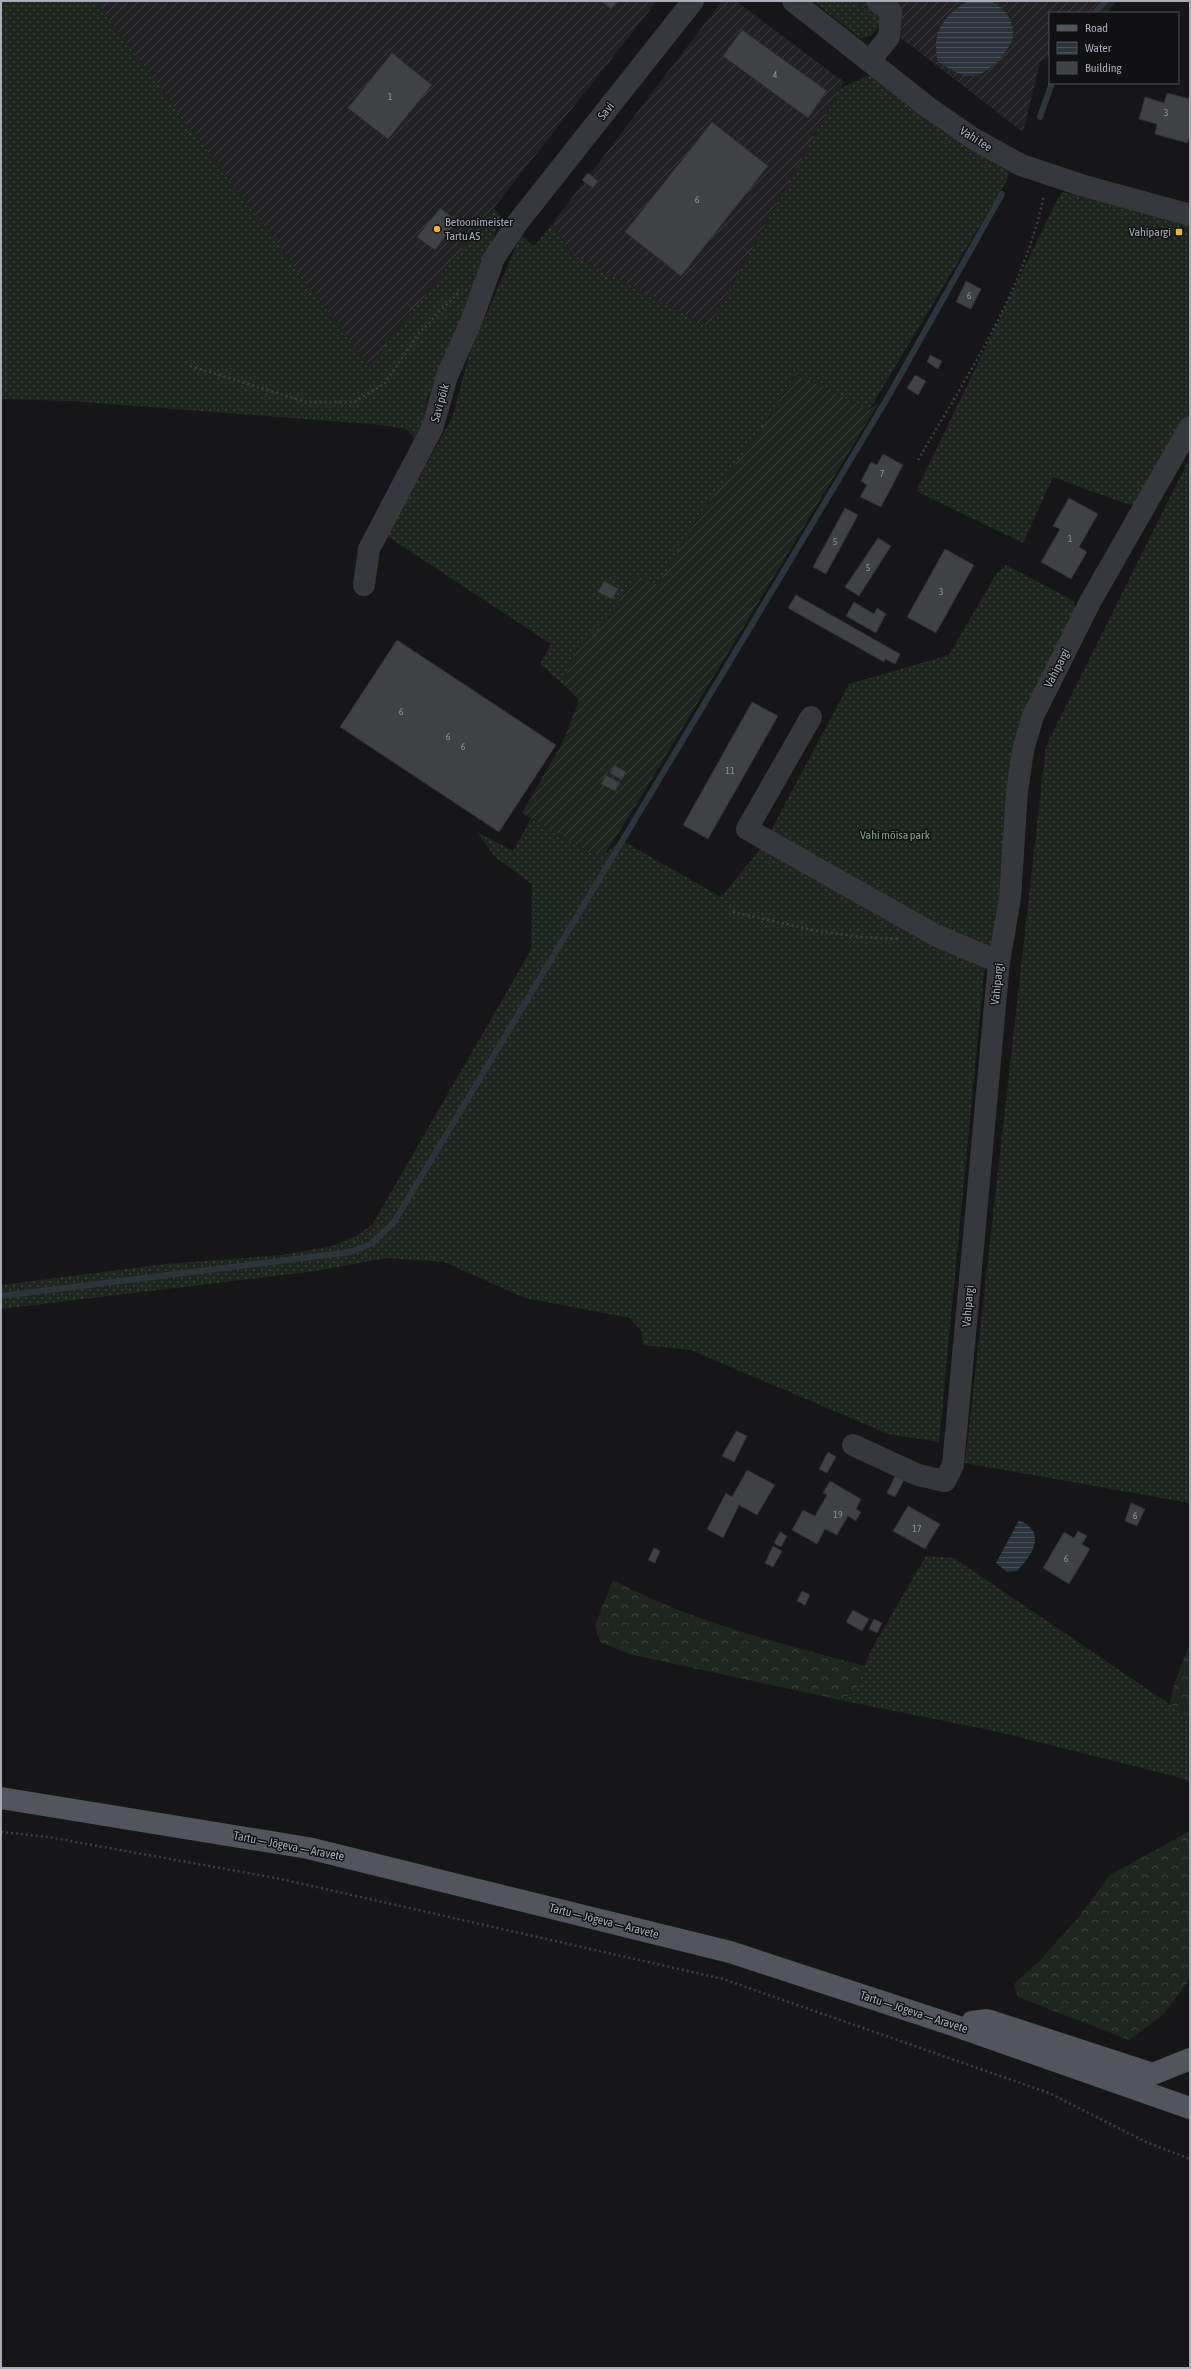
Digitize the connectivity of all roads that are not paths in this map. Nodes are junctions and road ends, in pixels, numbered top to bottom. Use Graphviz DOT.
graph roads {
  1 [pos="693,1"];
  2 [pos="793,1"];
  3 [pos="877,1"];
  4 [pos="870,61"];
  5 [pos="1190,215"];
  6 [pos="518,222"];
  7 [pos="1190,426"];
  8 [pos="364,585"];
  9 [pos="811,716"];
  10 [pos="999,962"];
  11 [pos="853,1445"];
  12 [pos="1,1798"];
  13 [pos="953,2025"];
  14 [pos="1190,2060"];
  15 [pos="1190,2108"];
  1 -- 6 [label="street, Savi"];
  2 -- 4 [label="street, Vahi tee"];
  3 -- 4 [label="street"];
  4 -- 5 [label="street, Vahi tee"];
  6 -- 8 [label="street, Savi põik"];
  7 -- 10 [label="street, Vahipargi"];
  9 -- 10 [label="street"];
  10 -- 11 [label="street, Vahipargi"];
  12 -- 13 [label="main road, Tartu — Jõgeva — Aravete"];
  13 -- 14 [label="main road"];
  13 -- 15 [label="main road, Tartu — Jõgeva — Aravete"];
}
